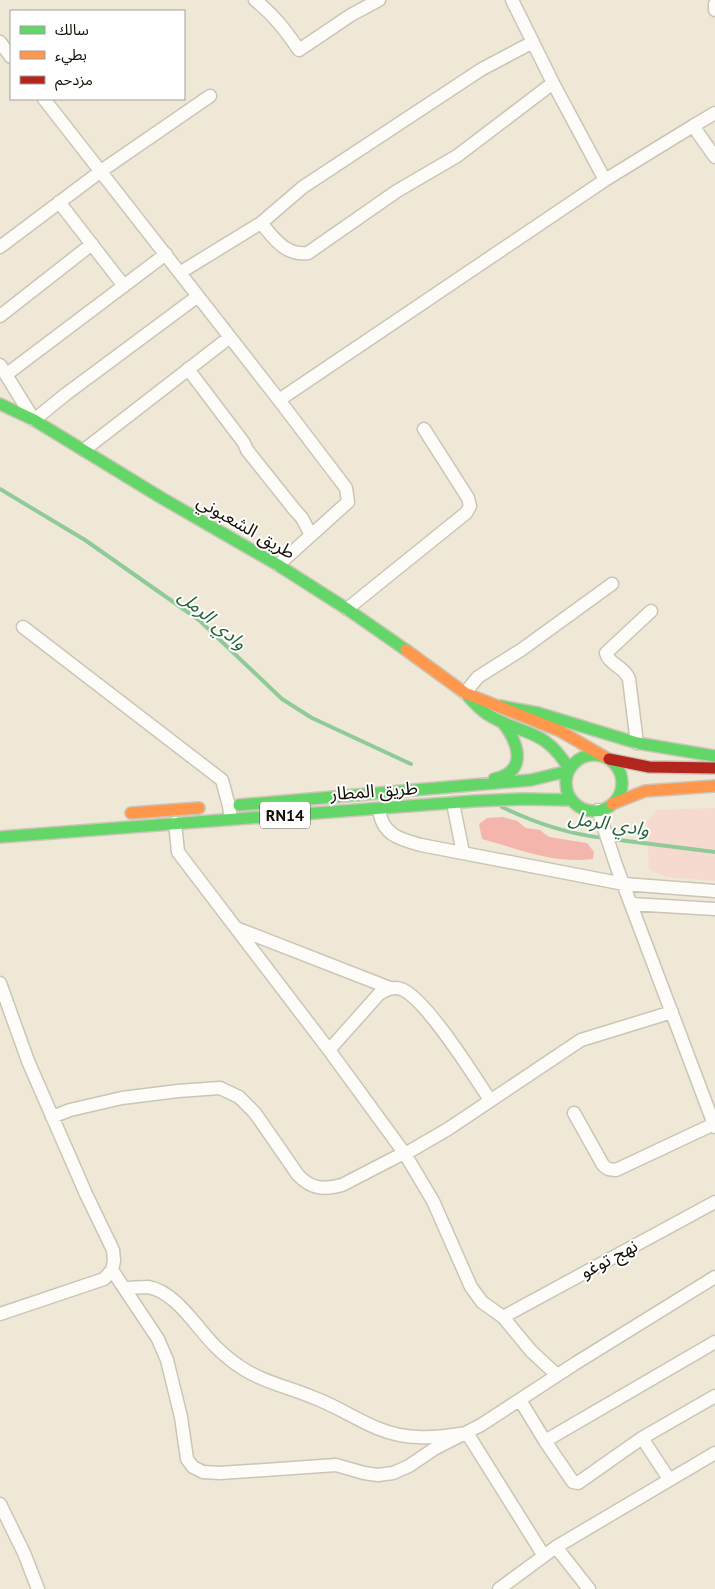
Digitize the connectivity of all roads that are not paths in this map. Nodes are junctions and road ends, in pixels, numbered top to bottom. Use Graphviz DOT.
graph roads {
  1 [pos="256,0"];
  2 [pos="379,0"];
  3 [pos="512,0"];
  4 [pos="715,4"];
  5 [pos="715,10"];
  6 [pos="0,42"];
  7 [pos="533,42"];
  8 [pos="10,55"];
  9 [pos="553,83"];
  10 [pos="210,96"];
  11 [pos="45,100"];
  12 [pos="715,113"];
  13 [pos="693,126"];
  14 [pos="715,157"];
  15 [pos="101,170"];
  16 [pos="605,180"];
  17 [pos="59,202"];
  18 [pos="262,223"];
  19 [pos="92,244"];
  20 [pos="0,247"];
  21 [pos="166,254"];
  22 [pos="181,272"];
  23 [pos="124,286"];
  24 [pos="198,296"];
  25 [pos="0,316"];
  26 [pos="230,337"];
  27 [pos="188,369"];
  28 [pos="4,370"];
  29 [pos="279,400"];
  30 [pos="0,404"];
  31 [pos="34,420"];
  32 [pos="424,429"];
  33 [pos="84,450"];
  34 [pos="311,535"];
  35 [pos="278,565"];
  36 [pos="612,584"];
  37 [pos="347,610"];
  38 [pos="651,611"];
  39 [pos="23,627"];
  40 [pos="465,693"];
  41 [pos="500,706"];
  42 [pos="503,723"];
  43 [pos="637,743"];
  44 [pos="715,756"];
  45 [pos="607,758"];
  46 [pos="715,768"];
  47 [pos="568,770"];
  48 [pos="480,784"];
  49 [pos="715,786"];
  50 [pos="571,800"];
  51 [pos="453,803"];
  52 [pos="612,804"];
  53 [pos="380,809"];
  54 [pos="223,810"];
  55 [pos="598,810"];
  56 [pos="120,814"];
  57 [pos="175,823"];
  58 [pos="0,836"];
  59 [pos="463,853"];
  60 [pos="624,884"];
  61 [pos="715,892"];
  62 [pos="632,904"];
  63 [pos="715,909"];
  64 [pos="236,928"];
  65 [pos="0,983"];
  66 [pos="390,988"];
  67 [pos="672,1012"];
  68 [pos="329,1050"];
  69 [pos="490,1100"];
  70 [pos="574,1113"];
  71 [pos="52,1117"];
  72 [pos="714,1125"];
  73 [pos="405,1154"];
  74 [pos="715,1202"];
  75 [pos="112,1270"];
  76 [pos="715,1277"];
  77 [pos="125,1288"];
  78 [pos="0,1314"];
  79 [pos="503,1317"];
  80 [pos="715,1342"];
  81 [pos="557,1375"];
  82 [pos="715,1396"];
  83 [pos="520,1400"];
  84 [pos="467,1433"];
  85 [pos="642,1438"];
  86 [pos="545,1442"];
  87 [pos="715,1453"];
  88 [pos="668,1479"];
  89 [pos="0,1504"];
  90 [pos="556,1547"];
  91 [pos="544,1556"];
  92 [pos="38,1589"];
  93 [pos="499,1589"];
  94 [pos="589,1589"];
  1 -- 2 [label="street"];
  3 -- 7 [label="street"];
  4 -- 5 [label="street"];
  6 -- 8 [label="street"];
  7 -- 9 [label="street"];
  7 -- 18 [label="street"];
  9 -- 16 [label="street"];
  9 -- 18 [label="street"];
  10 -- 15 [label="street"];
  11 -- 15 [label="street"];
  12 -- 13 [label="street"];
  13 -- 14 [label="street"];
  13 -- 16 [label="street"];
  15 -- 17 [label="street"];
  15 -- 21 [label="street"];
  16 -- 29 [label="street"];
  17 -- 19 [label="street"];
  17 -- 20 [label="street"];
  18 -- 22 [label="street"];
  19 -- 23 [label="street"];
  19 -- 25 [label="street"];
  21 -- 22 [label="street"];
  21 -- 23 [label="street"];
  22 -- 24 [label="street"];
  23 -- 28 [label="street"];
  24 -- 26 [label="street"];
  24 -- 31 [label="street"];
  26 -- 27 [label="street"];
  26 -- 29 [label="street"];
  27 -- 33 [label="street"];
  27 -- 34 [label="street"];
  28 -- 31 [label="street"];
  29 -- 34 [label="street"];
  30 -- 31 [label="main road, طريق الشعبوني"];
  31 -- 33 [label="main road, طريق الشعبوني"];
  32 -- 37 [label="street"];
  33 -- 35 [label="main road, طريق الشعبوني"];
  34 -- 35 [label="street"];
  35 -- 37 [label="main road, طريق الشعبوني"];
  36 -- 40 [label="street"];
  37 -- 40 [label="main road, طريق الشعبوني"];
  38 -- 43 [label="street"];
  39 -- 54 [label="street"];
  40 -- 41 [label="main road, طريق الشعبوني"];
  40 -- 42 [label="main road, طريق الشعبوني"];
  41 -- 43 [label="main road"];
  41 -- 45 [label="main road, طريق الشعبوني"];
  42 -- 47 [label="main road, طريق الشعبوني"];
  42 -- 48 [label="main road"];
  43 -- 44 [label="main road"];
  45 -- 46 [label="main road, RN14"];
  45 -- 47 [label="main road, RN14"];
  45 -- 52 [label="main road"];
  47 -- 48 [label="main road, طريق المطار / RN14"];
  47 -- 50 [label="main road"];
  48 -- 54 [label="main road, طريق المطار / RN14"];
  49 -- 52 [label="main road"];
  50 -- 51 [label="main road, طريق المطار / RN14"];
  50 -- 55 [label="main road, RN14"];
  51 -- 53 [label="main road, طريق المطار / RN14"];
  51 -- 59 [label="street"];
  52 -- 55 [label="main road"];
  53 -- 54 [label="main road, طريق المطار / RN14"];
  53 -- 59 [label="street"];
  54 -- 56 [label="main road, طريق المطار / RN14"];
  54 -- 57 [label="main road, طريق المطار / RN14"];
  55 -- 60 [label="street"];
  57 -- 58 [label="main road, طريق المطار / RN14"];
  57 -- 64 [label="street"];
  59 -- 60 [label="street"];
  60 -- 61 [label="street"];
  60 -- 62 [label="street"];
  62 -- 63 [label="street"];
  62 -- 67 [label="street"];
  64 -- 66 [label="street"];
  64 -- 68 [label="street"];
  65 -- 71 [label="street"];
  66 -- 68 [label="street"];
  66 -- 69 [label="street"];
  67 -- 69 [label="street"];
  67 -- 72 [label="street"];
  68 -- 73 [label="street"];
  69 -- 73 [label="street"];
  70 -- 72 [label="street"];
  71 -- 73 [label="street"];
  71 -- 75 [label="street"];
  73 -- 79 [label="street"];
  74 -- 79 [label="street, نهج توغو"];
  75 -- 77 [label="street"];
  75 -- 78 [label="street"];
  76 -- 81 [label="street"];
  77 -- 84 [label="street"];
  77 -- 84 [label="street"];
  79 -- 81 [label="street"];
  80 -- 86 [label="street"];
  81 -- 83 [label="street"];
  82 -- 85 [label="street"];
  83 -- 84 [label="street"];
  83 -- 86 [label="street"];
  84 -- 91 [label="street"];
  85 -- 86 [label="street"];
  85 -- 88 [label="street"];
  87 -- 88 [label="street"];
  88 -- 90 [label="street"];
  89 -- 92 [label="street"];
  90 -- 91 [label="street"];
  90 -- 94 [label="street"];
  91 -- 93 [label="street"];
}
